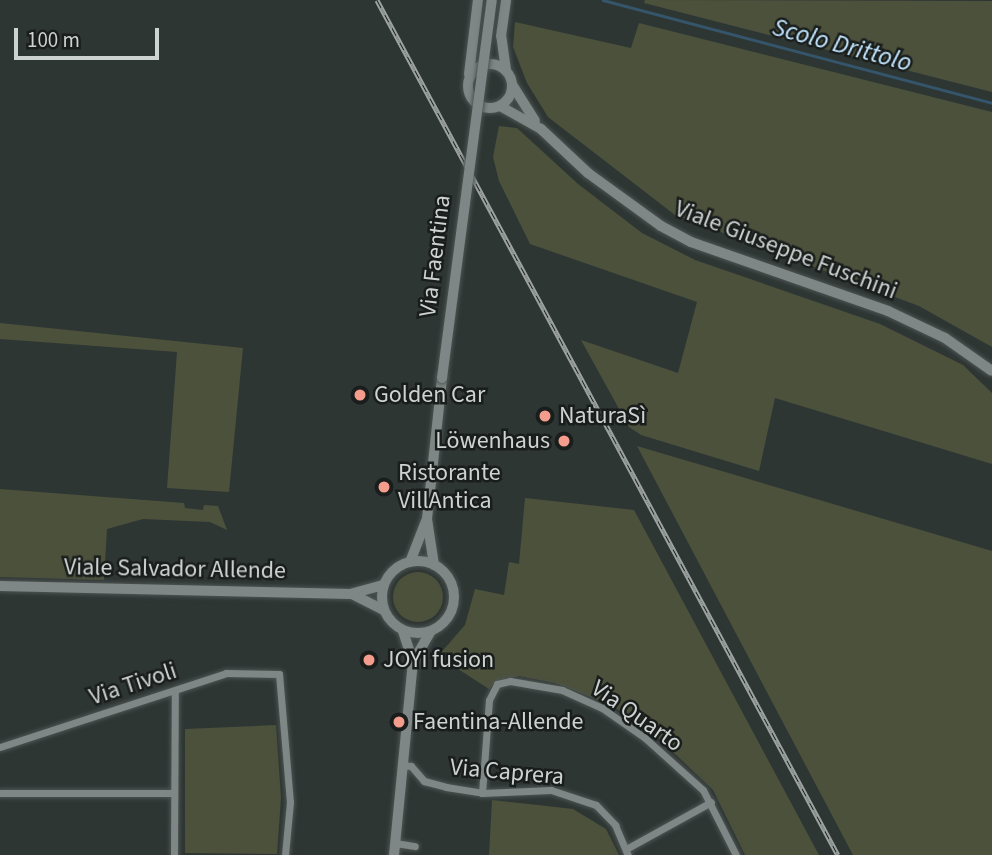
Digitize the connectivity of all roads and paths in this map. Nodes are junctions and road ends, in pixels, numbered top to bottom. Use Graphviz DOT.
graph roads {
  1 [pos="478,0"];
  2 [pos="492,0"];
  3 [pos="506,0"];
  4 [pos="506,70"];
  5 [pos="469,74"];
  6 [pos="513,86"];
  7 [pos="500,106"];
  8 [pos="541,129"];
  9 [pos="992,371"];
  10 [pos="427,519"];
  11 [pos="410,562"];
  12 [pos="434,565"];
  13 [pos="383,585"];
  14 [pos="0,586"];
  15 [pos="350,593"];
  16 [pos="383,610"];
  17 [pos="403,631"];
  18 [pos="430,632"];
  19 [pos="413,662"];
  20 [pos="176,691"];
  21 [pos="1,745"];
  22 [pos="402,765"];
  23 [pos="0,793"];
  24 [pos="174,793"];
  25 [pos="482,793"];
  26 [pos="711,802"];
  27 [pos="415,846"];
  28 [pos="394,849"];
  29 [pos="627,852"];
  30 [pos="174,855"];
  31 [pos="285,855"];
  32 [pos="736,855"];
  1 -- 5 [label="main road"];
  2 -- 10 [label="main road, Via Faentina, bridge"];
  3 -- 4 [label="main road"];
  4 -- 5 [label="main road"];
  4 -- 6 [label="main road"];
  5 -- 7 [label="main road"];
  6 -- 7 [label="main road"];
  6 -- 8 [label="main road, Viale Giuseppe Fuschini"];
  7 -- 8 [label="main road, Viale Giuseppe Fuschini"];
  8 -- 9 [label="main road, Viale Giuseppe Fuschini"];
  10 -- 11 [label="main road, Via Faentina"];
  10 -- 12 [label="main road, Via Faentina"];
  11 -- 12 [label="main road"];
  11 -- 13 [label="main road"];
  12 -- 18 [label="main road"];
  13 -- 15 [label="main road, Viale Salvador Allende"];
  13 -- 16 [label="main road"];
  14 -- 15 [label="main road, Viale Salvador Allende"];
  15 -- 16 [label="main road, Viale Salvador Allende"];
  16 -- 17 [label="main road"];
  17 -- 18 [label="main road"];
  17 -- 19 [label="main road"];
  18 -- 19 [label="main road"];
  19 -- 22 [label="main road"];
  20 -- 21 [label="street, Via Tivoli"];
  20 -- 24 [label="street"];
  20 -- 31 [label="street, Via Tivoli"];
  22 -- 25 [label="street, Via Caprera"];
  22 -- 28 [label="main road"];
  23 -- 24 [label="street"];
  24 -- 30 [label="street"];
  25 -- 26 [label="street, Via Quarto"];
  25 -- 29 [label="street, Via Caprera"];
  26 -- 29 [label="street"];
  26 -- 32 [label="street, Via Quarto"];
  27 -- 28 [label="street"];
}
